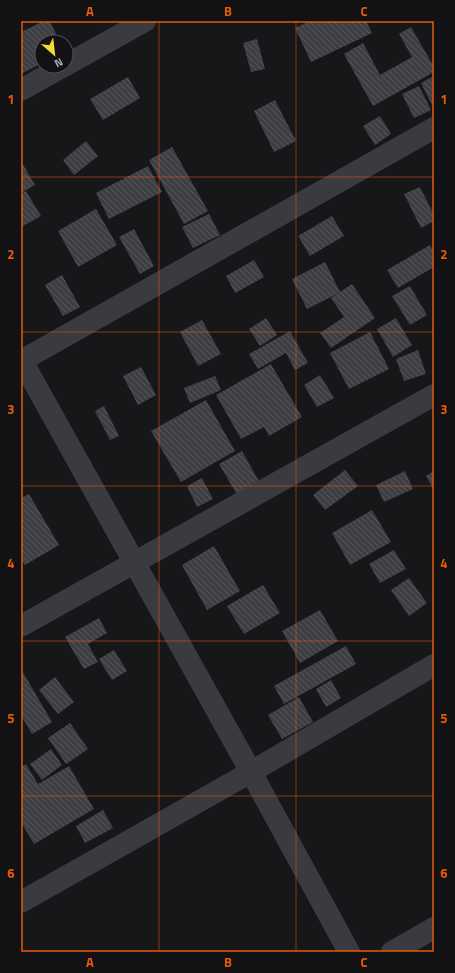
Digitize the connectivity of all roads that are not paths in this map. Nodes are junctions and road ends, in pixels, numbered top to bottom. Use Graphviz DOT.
graph roads {
  1 [pos="145,21"];
  2 [pos="74,61"];
  3 [pos="50,74"];
  4 [pos="21,90"];
  5 [pos="434,128"];
  6 [pos="21,360"];
  7 [pos="434,395"];
  8 [pos="135,563"];
  9 [pos="21,626"];
  10 [pos="434,665"];
  11 [pos="251,772"];
  12 [pos="21,902"];
  13 [pos="434,928"];
  14 [pos="349,952"];
  15 [pos="392,952"];
  1 -- 2 [label="street"];
  3 -- 4 [label="street"];
  5 -- 6 [label="street"];
  6 -- 8 [label="street"];
  7 -- 8 [label="street"];
  8 -- 9 [label="street"];
  8 -- 11 [label="street"];
  10 -- 11 [label="street"];
  11 -- 12 [label="street"];
  11 -- 14 [label="street"];
  13 -- 15 [label="street"];
}
